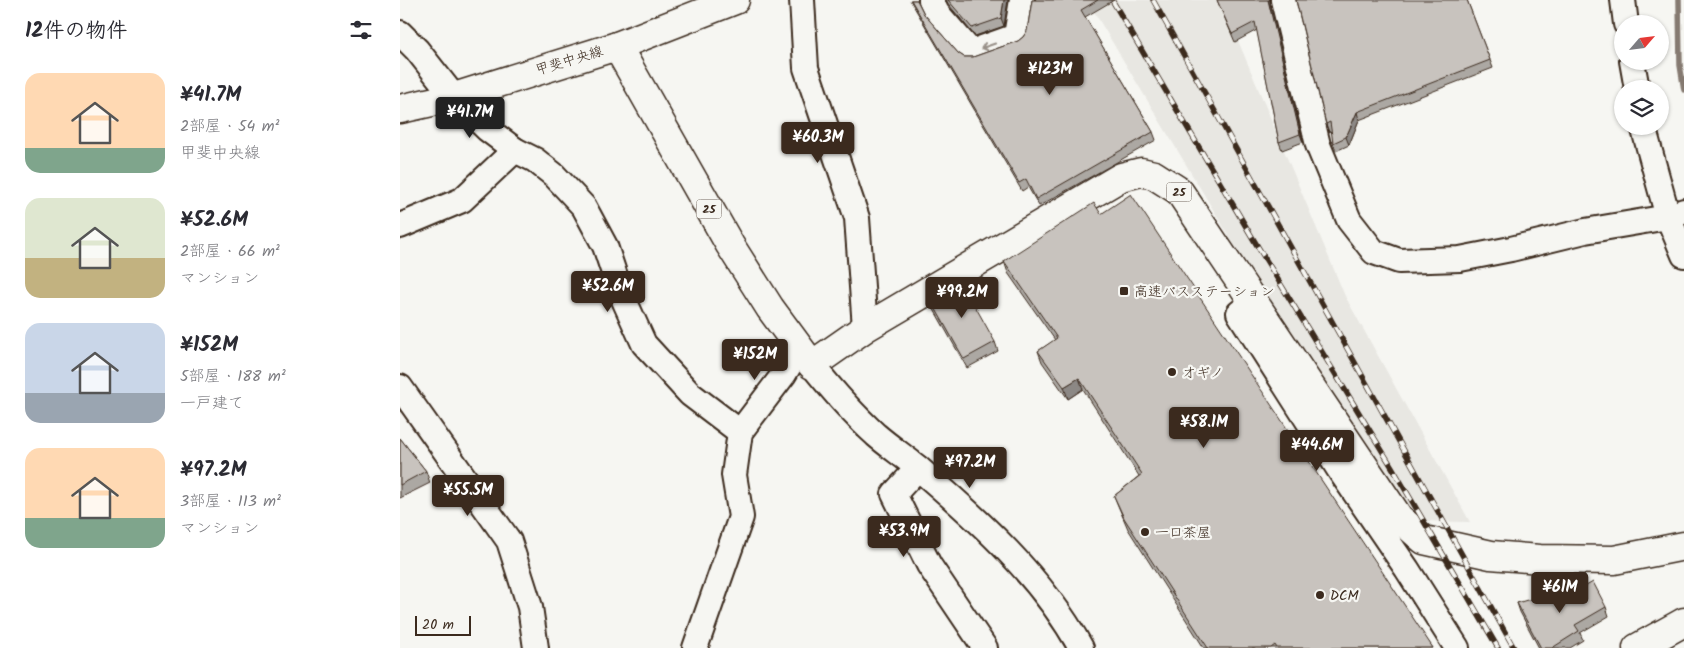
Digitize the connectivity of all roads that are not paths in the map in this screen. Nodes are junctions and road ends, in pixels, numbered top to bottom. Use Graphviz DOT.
graph roads {
  1 [pos="735,0"];
  2 [pos="802,0"];
  3 [pos="931,0"];
  4 [pos="1022,0"];
  5 [pos="1282,0"];
  6 [pos="1623,0"];
  7 [pos="1625,15"];
  8 [pos="400,33"];
  9 [pos="616,46"];
  10 [pos="454,97"];
  11 [pos="400,109"];
  12 [pos="1646,135"];
  13 [pos="514,150"];
  14 [pos="1676,214"];
  15 [pos="400,226"];
  16 [pos="1684,255"];
  17 [pos="1253,302"];
  18 [pos="865,328"];
  19 [pos="805,357"];
  20 [pos="400,387"];
  21 [pos="740,432"];
  22 [pos="918,468"];
  23 [pos="1684,546"];
  24 [pos="1684,622"];
  25 [pos="536,648"];
  26 [pos="695,648"];
  27 [pos="985,648"];
  28 [pos="1081,648"];
  29 [pos="1457,648"];
  30 [pos="1636,648"];
  1 -- 9 [label="main road, 甲斐中央線"];
  2 -- 18 [label="street"];
  4 -- 3 [label="street, one-way"];
  5 -- 14 [label="street"];
  6 -- 7 [label="street"];
  8 -- 10 [label="street"];
  9 -- 10 [label="main road, 甲斐中央線"];
  9 -- 19 [label="main road, 25"];
  10 -- 11 [label="main road, 甲斐中央線"];
  10 -- 13 [label="street"];
  12 -- 14 [label="street"];
  13 -- 15 [label="street"];
  13 -- 21 [label="street"];
  14 -- 16 [label="street"];
  17 -- 18 [label="main road, 25"];
  17 -- 23 [label="main road, 25"];
  17 -- 29 [label="street"];
  18 -- 19 [label="main road, 25"];
  19 -- 21 [label="street"];
  19 -- 22 [label="street"];
  20 -- 25 [label="street"];
  21 -- 26 [label="street"];
  22 -- 27 [label="street"];
  22 -- 28 [label="street"];
  24 -- 30 [label="main road"];
}
